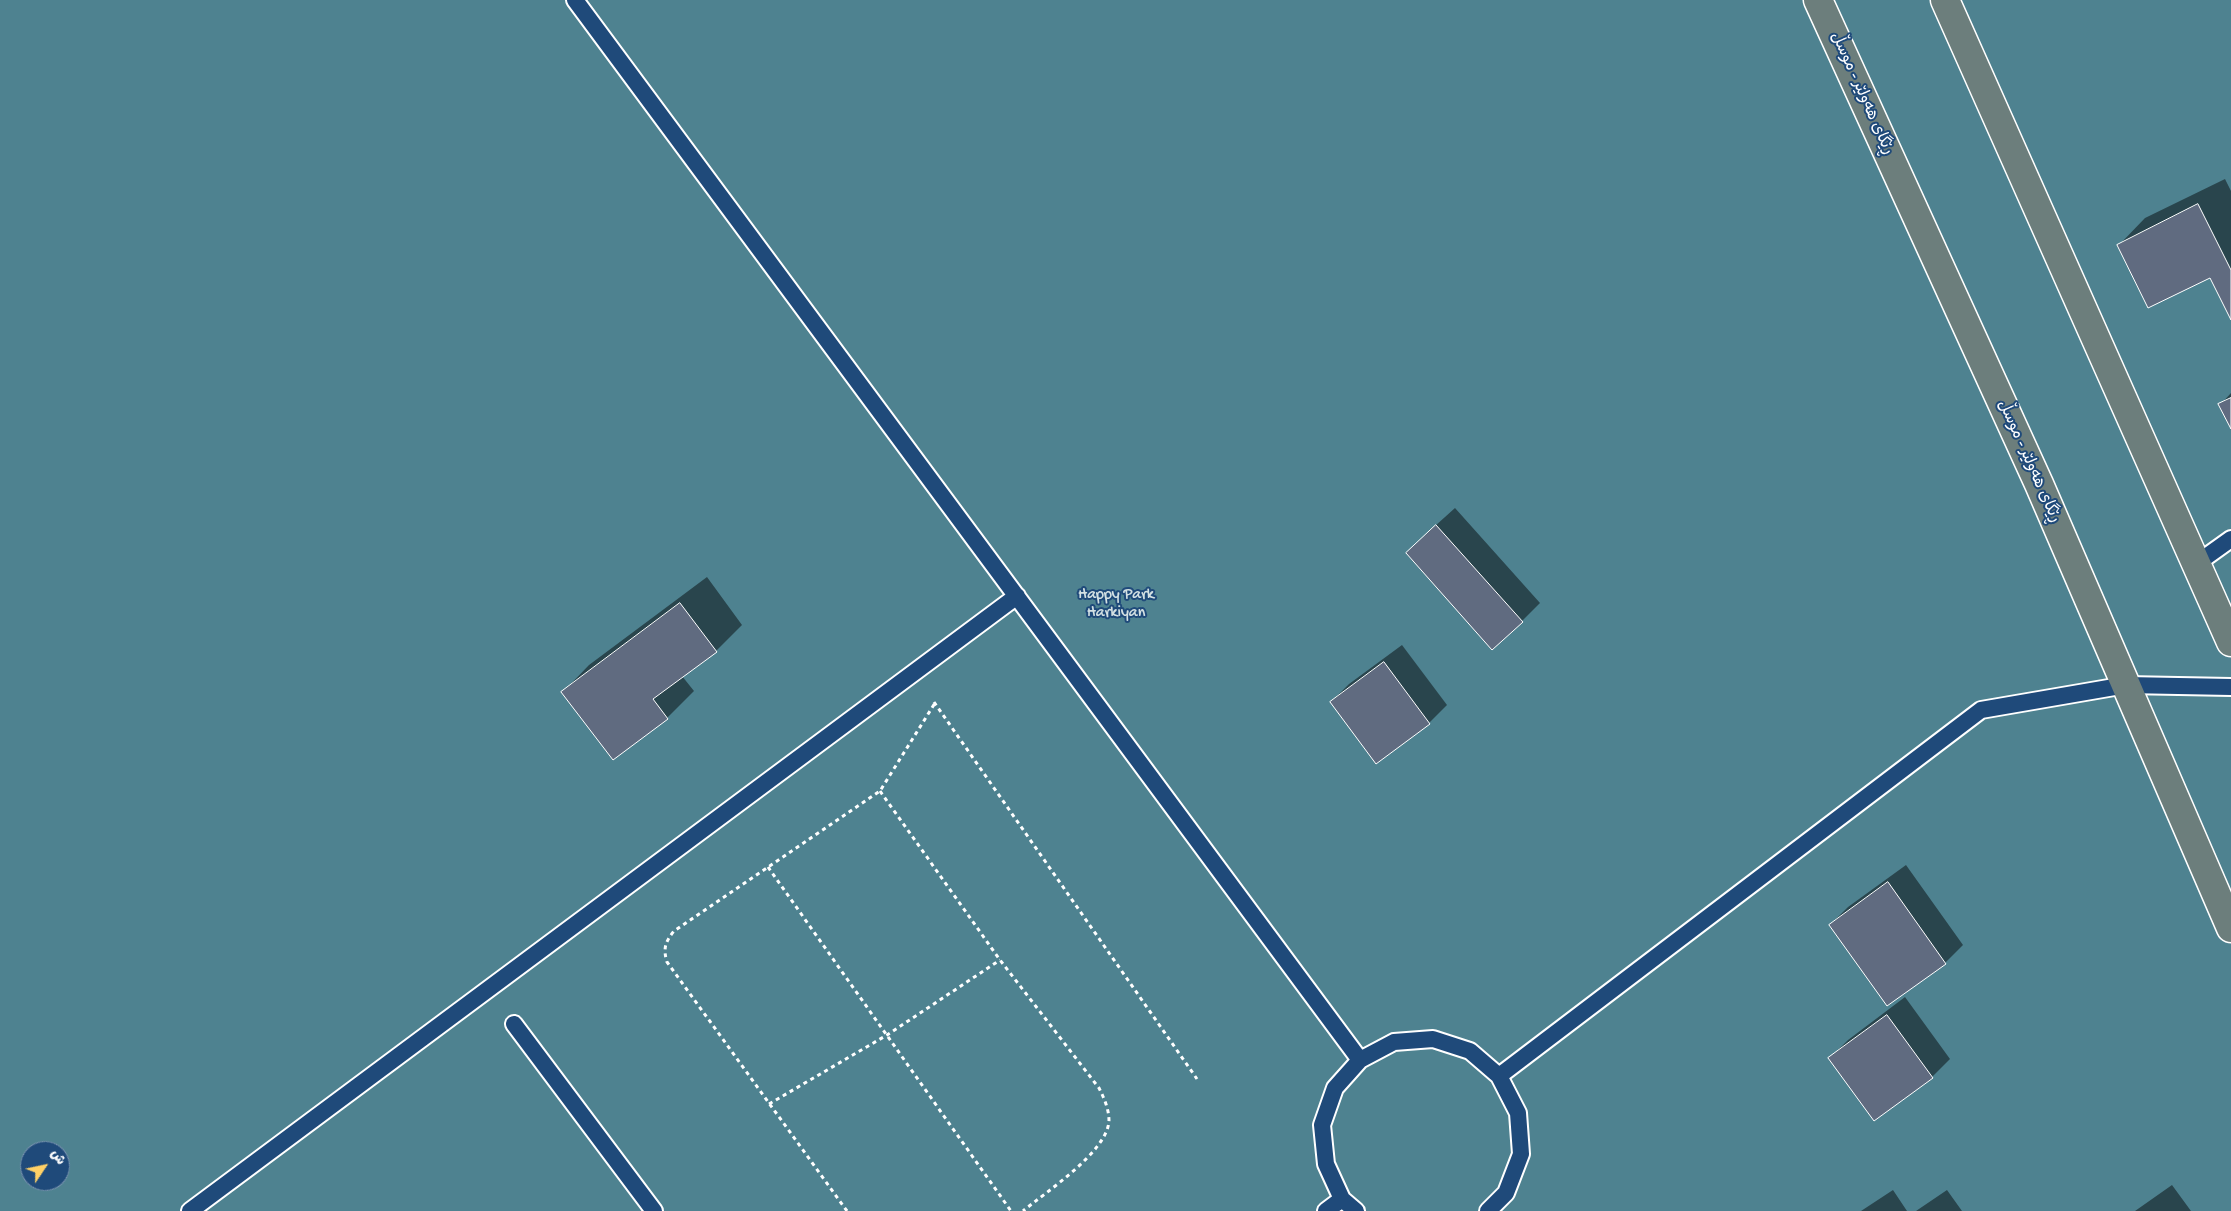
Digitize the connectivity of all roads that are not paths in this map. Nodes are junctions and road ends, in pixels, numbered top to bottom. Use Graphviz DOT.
graph roads {
  1 [pos="575,0"];
  2 [pos="1818,0"];
  3 [pos="1946,0"];
  4 [pos="2231,538"];
  5 [pos="2196,564"];
  6 [pos="1017,596"];
  7 [pos="2231,642"];
  8 [pos="2126,685"];
  9 [pos="2231,687"];
  10 [pos="2231,928"];
  11 [pos="514,1024"];
  12 [pos="1360,1060"];
  13 [pos="1499,1076"];
  14 [pos="1342,1199"];
  15 [pos="190,1211"];
  16 [pos="654,1211"];
  17 [pos="1326,1211"];
  18 [pos="1356,1211"];
  19 [pos="1488,1211"];
  1 -- 6 [label="lane"];
  2 -- 8 [label="highway, ڕێگای هەولێر - موسڵ"];
  3 -- 5 [label="highway"];
  4 -- 5 [label="lane"];
  5 -- 7 [label="highway"];
  6 -- 12 [label="lane"];
  6 -- 15 [label="lane"];
  8 -- 9 [label="lane"];
  8 -- 10 [label="highway, ڕێگای هەولێر - موسڵ"];
  8 -- 13 [label="lane"];
  11 -- 16 [label="lane"];
  12 -- 13 [label="lane"];
  12 -- 14 [label="lane"];
  13 -- 19 [label="lane"];
  14 -- 17 [label="lane"];
  14 -- 18 [label="lane"];
}
